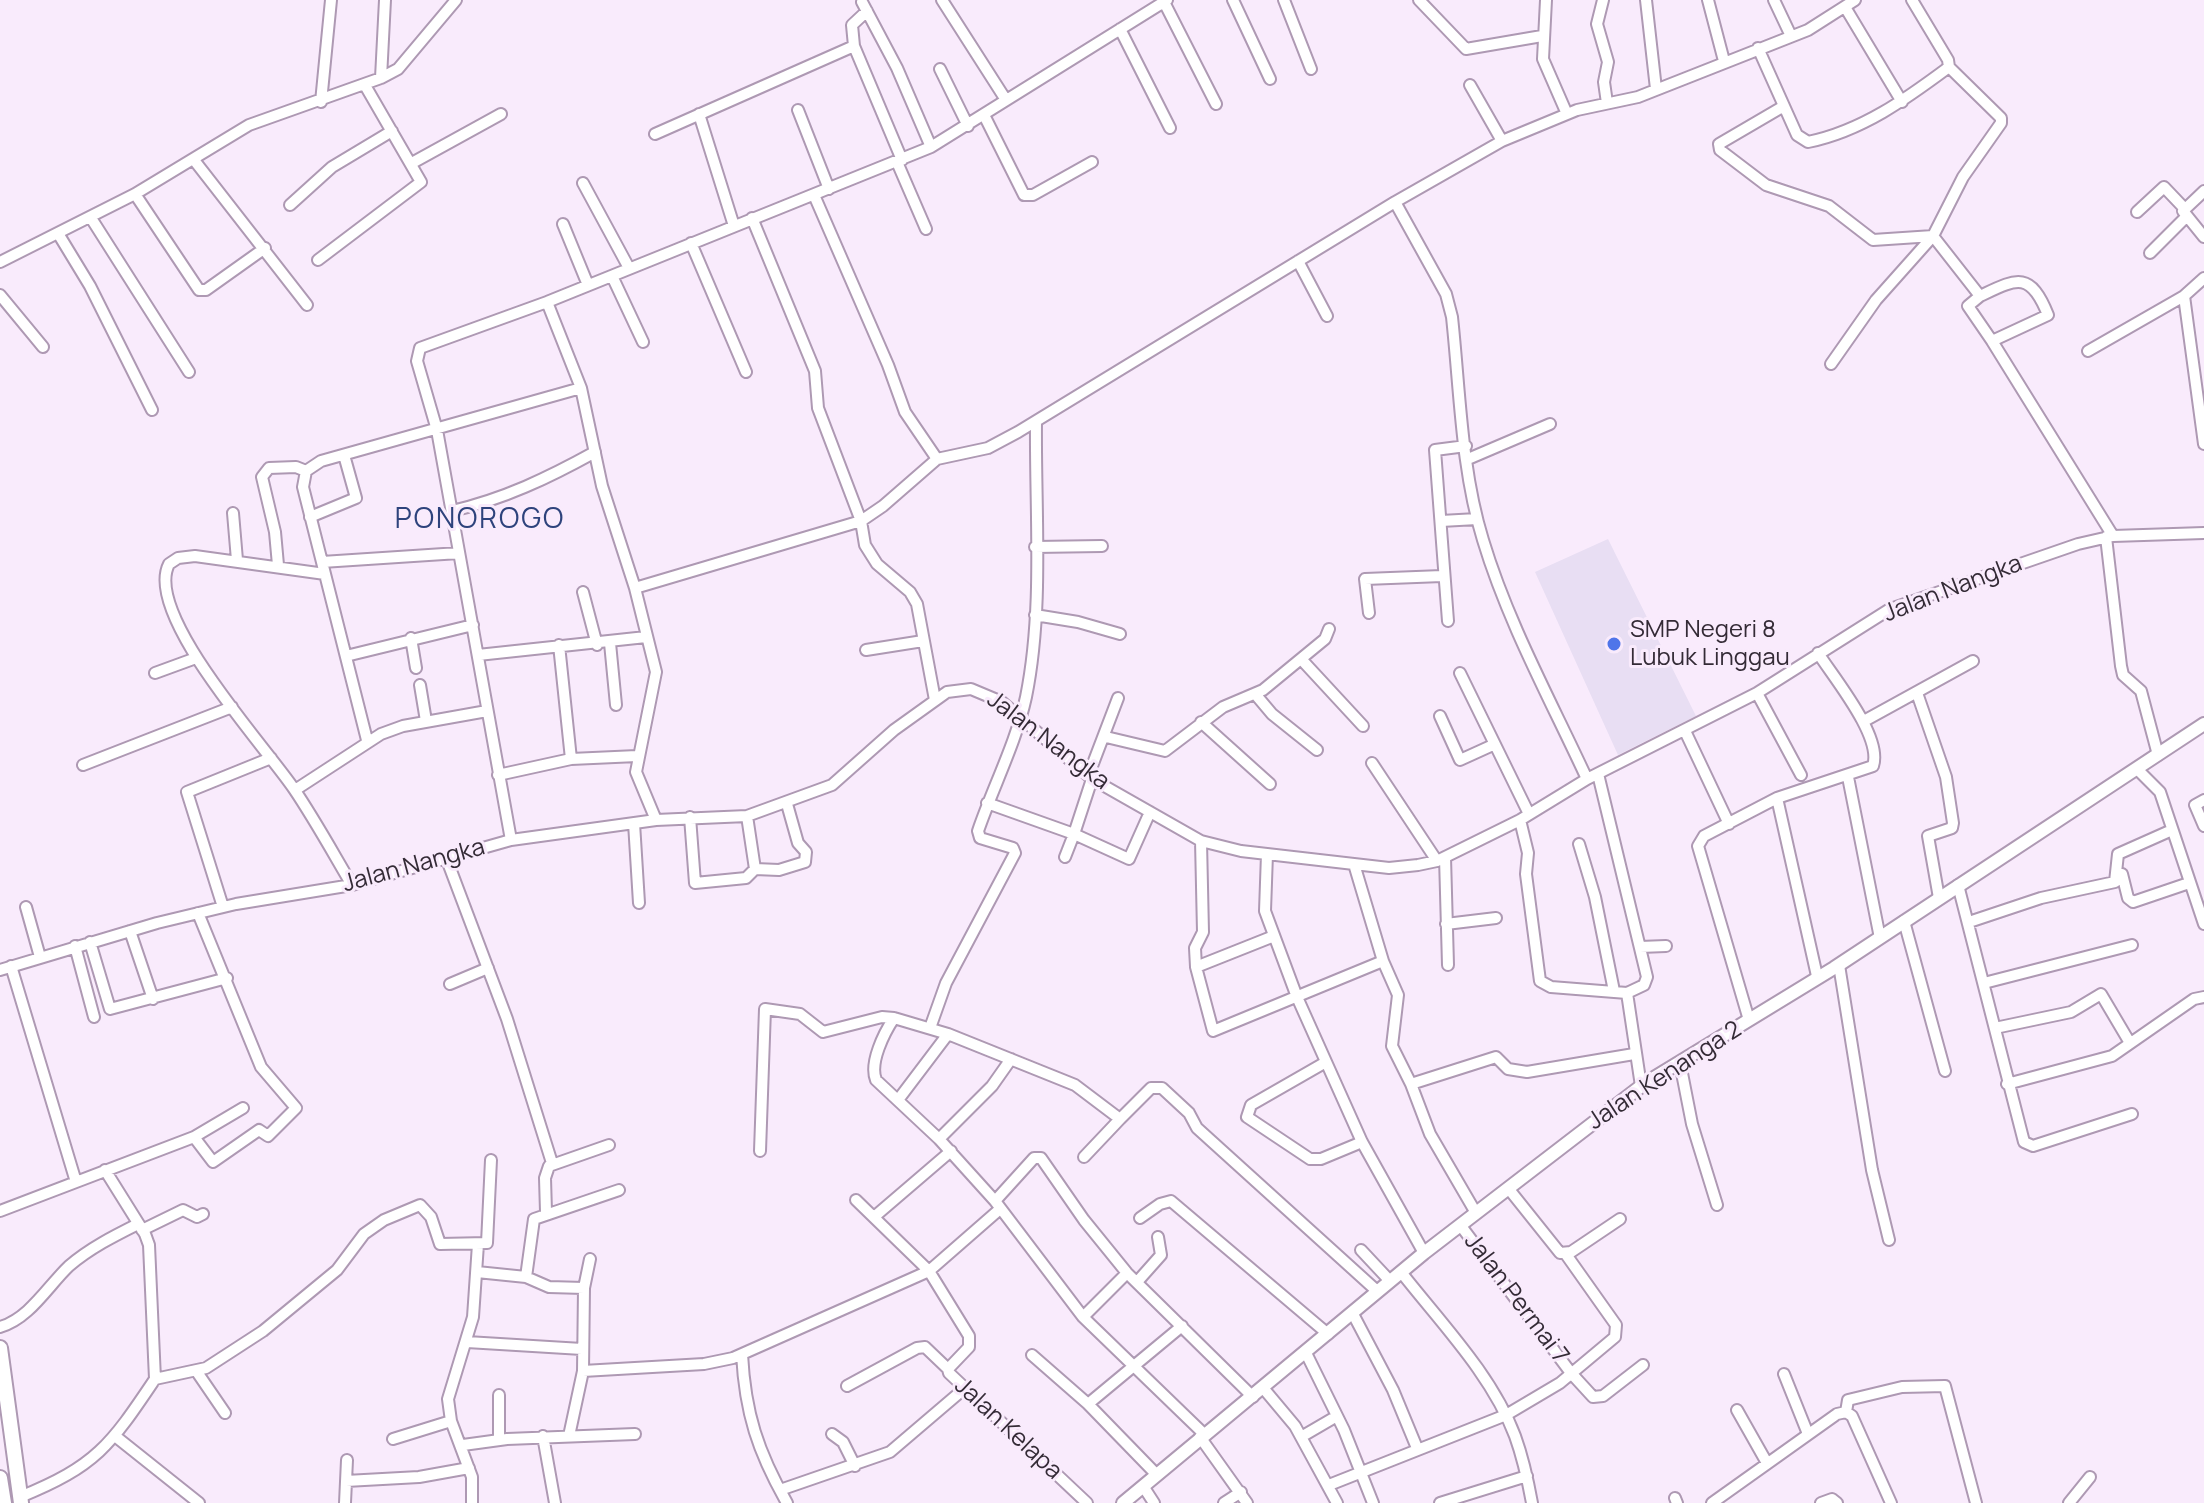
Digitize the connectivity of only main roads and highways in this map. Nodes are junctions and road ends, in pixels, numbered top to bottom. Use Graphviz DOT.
graph roads {
  1 [pos="2204,724"];
  2 [pos="0,1348"];
  3 [pos="0,1479"];
  4 [pos="20,1500"];
  5 [pos="4,1503"];
  6 [pos="1123,1503"];
  1 -- 6 [label="main road, Jalan Kenanga 2"];
  2 -- 4 [label="highway"];
  3 -- 5 [label="highway"];
}
